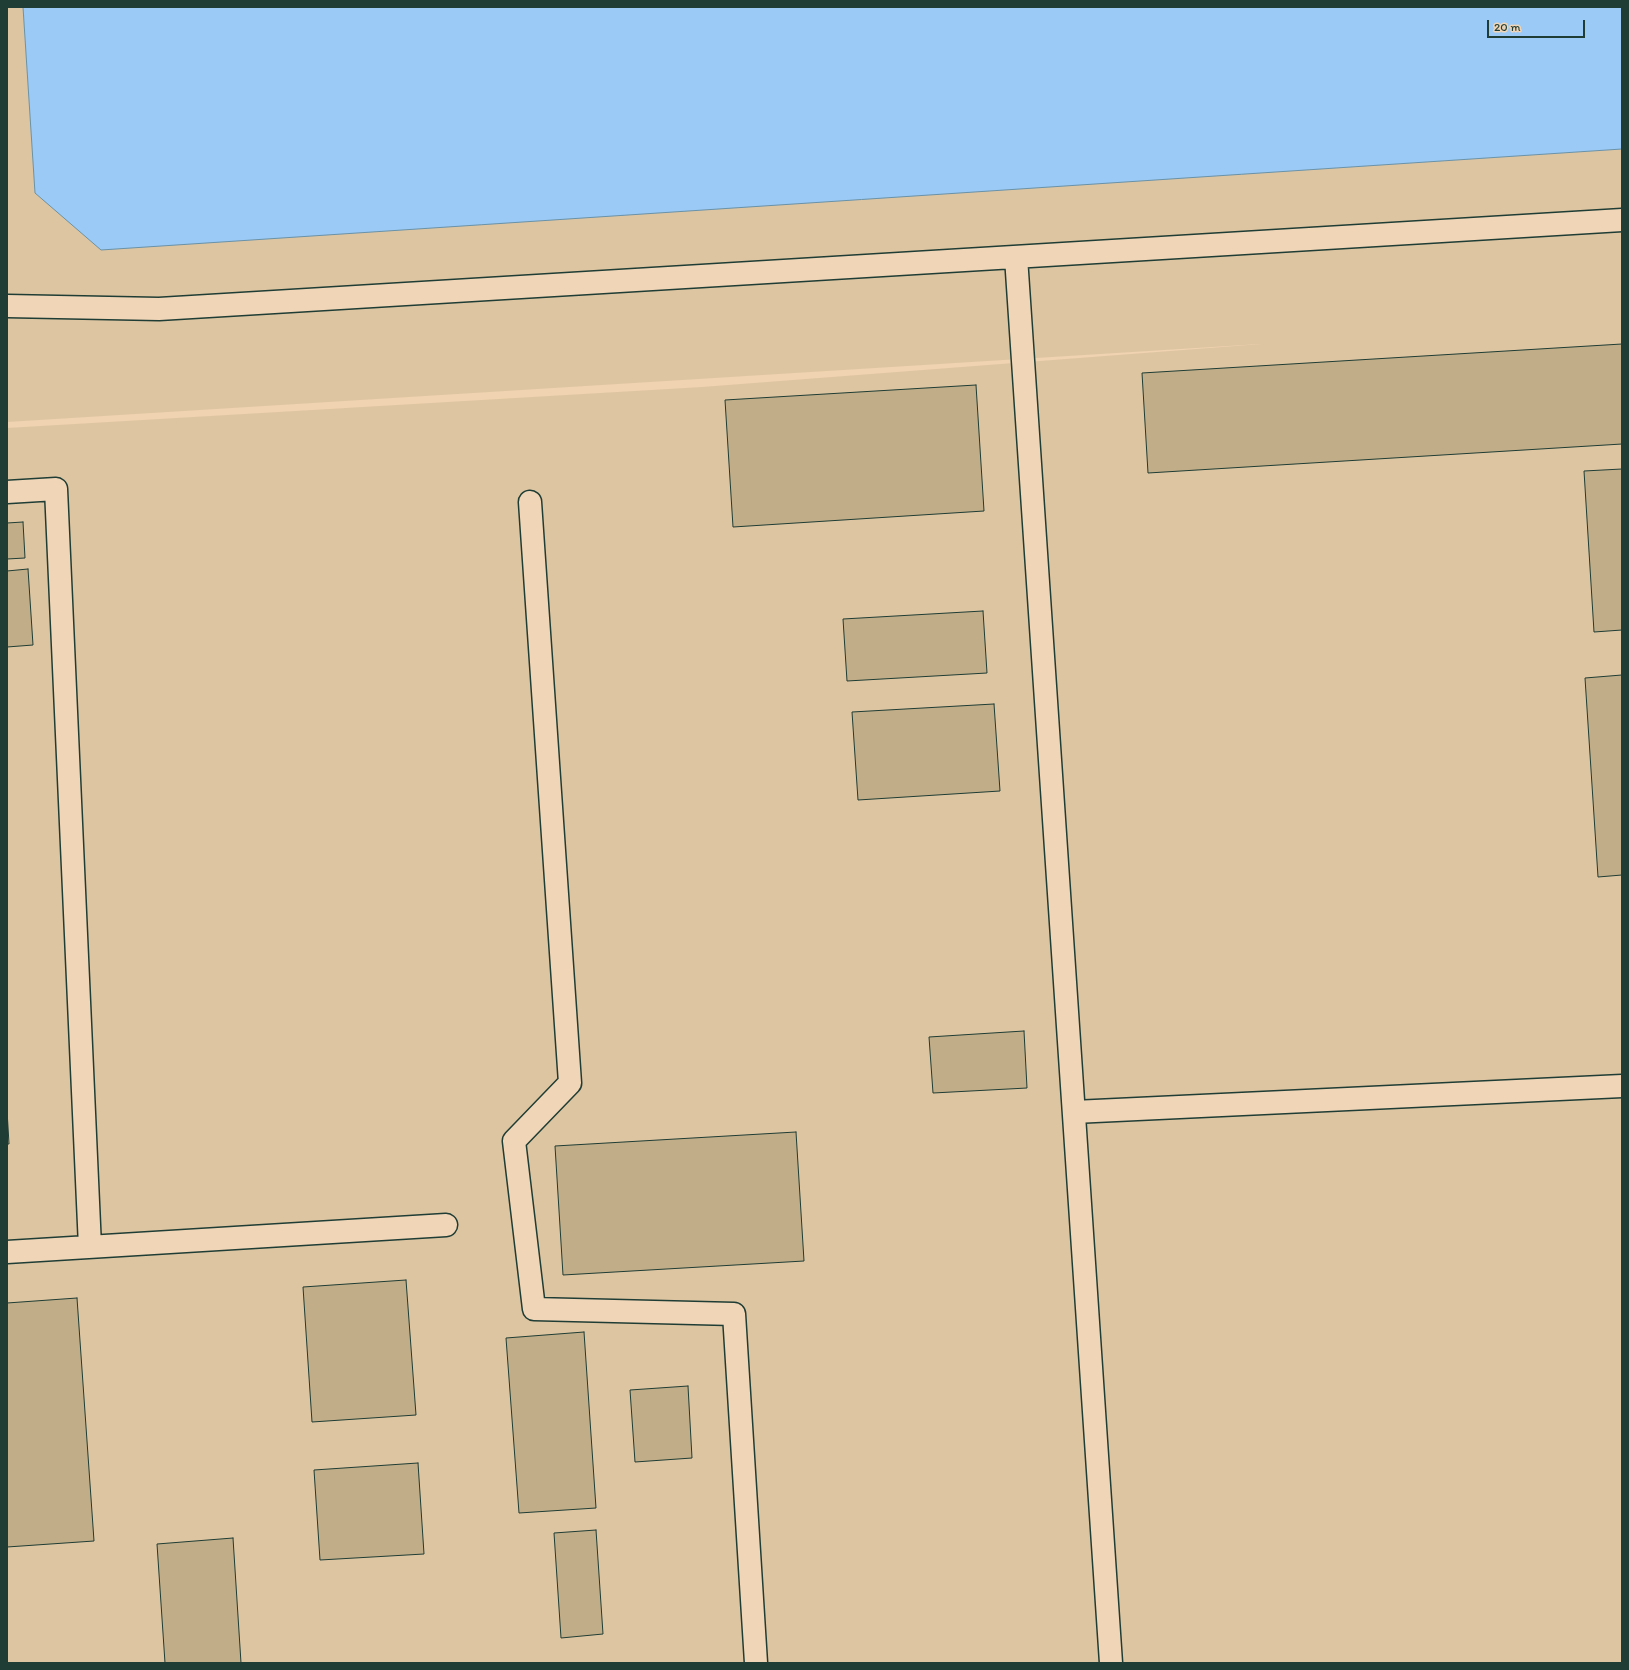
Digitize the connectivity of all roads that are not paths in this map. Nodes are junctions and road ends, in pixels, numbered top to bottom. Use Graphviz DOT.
graph roads {
  1 [pos="1622,220"];
  2 [pos="1016,257"];
  3 [pos="7,306"];
  4 [pos="7,492"];
  5 [pos="530,502"];
  6 [pos="1622,1086"];
  7 [pos="1074,1112"];
  8 [pos="446,1226"];
  9 [pos="90,1247"];
  10 [pos="7,1252"];
  11 [pos="756,1663"];
  12 [pos="1111,1663"];
  1 -- 2 [label="lane"];
  2 -- 3 [label="lane"];
  2 -- 7 [label="lane"];
  4 -- 9 [label="lane"];
  5 -- 11 [label="lane"];
  6 -- 7 [label="lane"];
  7 -- 12 [label="lane"];
  8 -- 9 [label="lane"];
  9 -- 10 [label="lane"];
}
